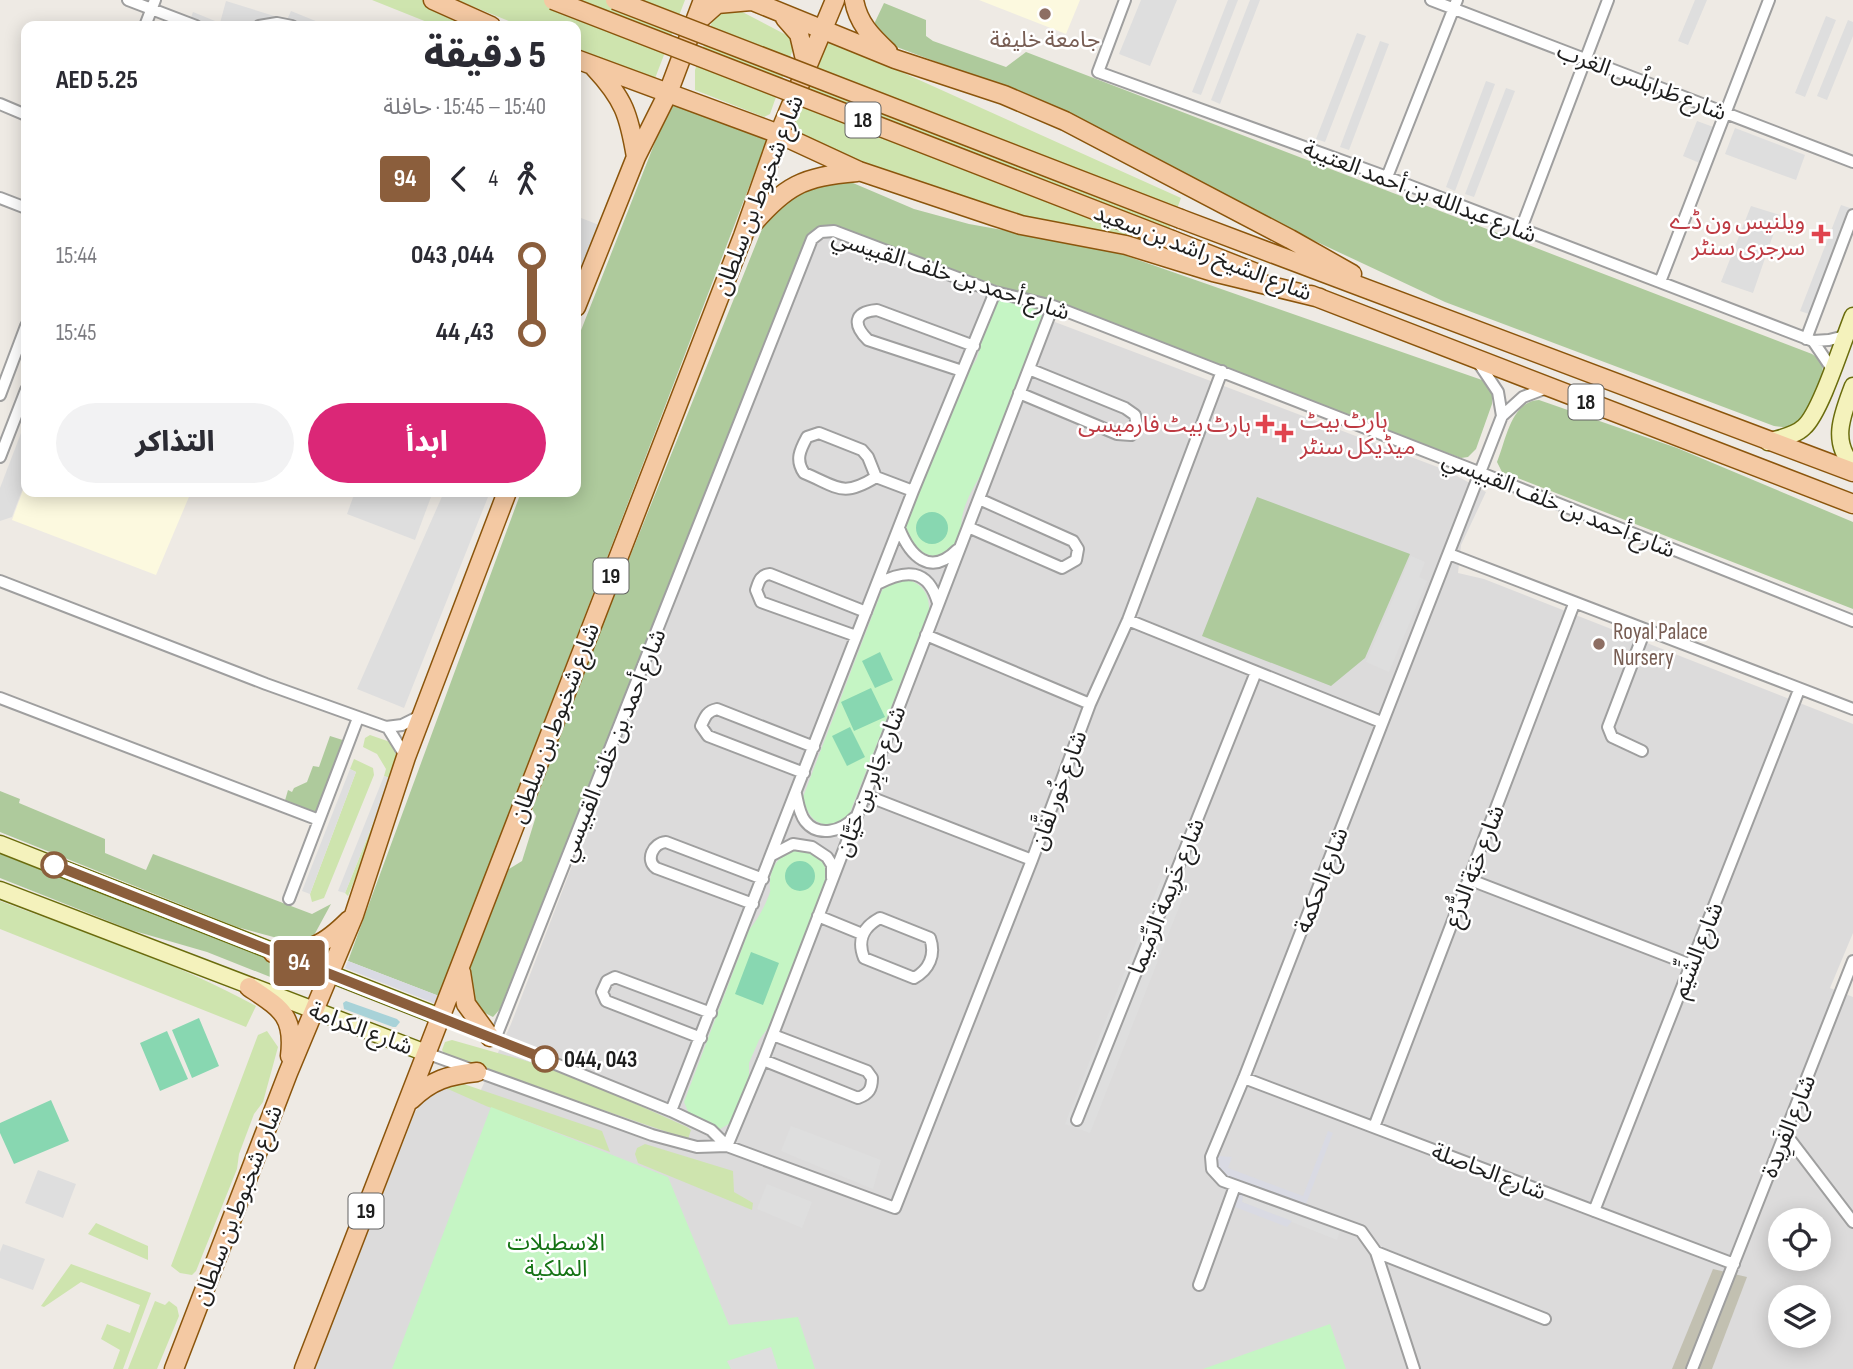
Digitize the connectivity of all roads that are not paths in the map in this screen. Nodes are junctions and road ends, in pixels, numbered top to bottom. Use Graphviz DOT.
graph roads {
  1 [pos="128,0"];
  2 [pos="433,0"];
  3 [pos="553,0"];
  4 [pos="615,0"];
  5 [pos="704,0"];
  6 [pos="751,0"];
  7 [pos="835,0"];
  8 [pos="854,0"];
  9 [pos="1125,0"];
  10 [pos="1431,0"];
  11 [pos="1608,0"];
  12 [pos="1769,0"];
  13 [pos="1455,4"];
  14 [pos="154,5"];
  15 [pos="780,13"];
  16 [pos="168,21"];
  17 [pos="480,21"];
  18 [pos="694,26"];
  19 [pos="823,31"];
  20 [pos="681,57"];
  21 [pos="895,59"];
  22 [pos="1585,59"];
  23 [pos="584,62"];
  24 [pos="807,68"];
  25 [pos="668,93"];
  26 [pos="792,103"];
  27 [pos="0,104"];
  28 [pos="700,104"];
  29 [pos="21,113"];
  30 [pos="1726,113"];
  31 [pos="749,122"];
  32 [pos="779,134"];
  33 [pos="636,157"];
  34 [pos="1853,162"];
  35 [pos="859,171"];
  36 [pos="1387,177"];
  37 [pos="0,198"];
  38 [pos="21,206"];
  39 [pos="1853,215"];
  40 [pos="1521,229"];
  41 [pos="743,236"];
  42 [pos="1660,282"];
  43 [pos="995,292"];
  44 [pos="581,294"];
  45 [pos="1320,298"];
  46 [pos="1397,301"];
  47 [pos="1053,306"];
  48 [pos="1853,316"];
  49 [pos="1845,336"];
  50 [pos="21,339"];
  51 [pos="1809,340"];
  52 [pos="974,346"];
  53 [pos="1476,359"];
  54 [pos="1029,369"];
  55 [pos="1832,369"];
  56 [pos="961,371"];
  57 [pos="1222,371"];
  58 [pos="1853,386"];
  59 [pos="1549,387"];
  60 [pos="1019,393"];
  61 [pos="0,395"];
  62 [pos="21,403"];
  63 [pos="1817,407"];
  64 [pos="1843,412"];
  65 [pos="1503,416"];
  66 [pos="1768,442"];
  67 [pos="0,457"];
  68 [pos="1853,465"];
  69 [pos="1853,472"];
  70 [pos="1481,473"];
  71 [pos="876,477"];
  72 [pos="913,491"];
  73 [pos="505,497"];
  74 [pos="979,499"];
  75 [pos="1853,504"];
  76 [pos="968,527"];
  77 [pos="899,528"];
  78 [pos="960,548"];
  79 [pos="1449,554"];
  80 [pos="0,581"];
  81 [pos="877,584"];
  82 [pos="938,603"];
  83 [pos="1574,604"];
  84 [pos="866,612"];
  85 [pos="1128,620"];
  86 [pos="1853,621"];
  87 [pos="1644,630"];
  88 [pos="926,635"];
  89 [pos="856,636"];
  90 [pos="1256,672"];
  91 [pos="1800,690"];
  92 [pos="0,698"];
  93 [pos="1090,704"];
  94 [pos="1853,709"];
  95 [pos="422,715"];
  96 [pos="358,718"];
  97 [pos="1381,722"];
  98 [pos="388,728"];
  99 [pos="814,747"];
  100 [pos="1643,751"];
  101 [pos="406,757"];
  102 [pos="804,773"];
  103 [pos="796,794"];
  104 [pos="865,795"];
  105 [pos="855,817"];
  106 [pos="320,820"];
  107 [pos="0,844"];
  108 [pos="772,855"];
  109 [pos="1032,860"];
  110 [pos="763,879"];
  111 [pos="1468,879"];
  112 [pos="832,880"];
  113 [pos="0,890"];
  114 [pos="289,899"];
  115 [pos="753,904"];
  116 [pos="354,915"];
  117 [pos="818,916"];
  118 [pos="862,934"];
  119 [pos="273,953"];
  120 [pos="1853,961"];
  121 [pos="461,964"];
  122 [pos="1691,965"];
  123 [pos="330,975"];
  124 [pos="249,987"];
  125 [pos="1840,993"];
  126 [pos="1853,998"];
  127 [pos="314,1010"];
  128 [pos="711,1013"];
  129 [pos="440,1017"];
  130 [pos="773,1035"];
  131 [pos="493,1038"];
  132 [pos="701,1038"];
  133 [pos="426,1053"];
  134 [pos="763,1060"];
  135 [pos="477,1072"];
  136 [pos="288,1073"];
  137 [pos="1244,1078"];
  138 [pos="406,1105"];
  139 [pos="671,1111"];
  140 [pos="1077,1120"];
  141 [pos="1374,1127"];
  142 [pos="1785,1133"];
  143 [pos="727,1146"];
  144 [pos="1235,1186"];
  145 [pos="894,1208"];
  146 [pos="1594,1211"];
  147 [pos="1853,1222"];
  148 [pos="1376,1252"];
  149 [pos="1734,1264"];
  150 [pos="1199,1285"];
  151 [pos="1545,1319"];
  152 [pos="174,1369"];
  153 [pos="304,1369"];
  154 [pos="1414,1369"];
  155 [pos="1692,1369"];
  1 -- 14 [label="street"];
  2 -- 17 [label="main road"];
  3 -- 45 [label="main road, شارع الشيخ راشد بن سعيد / 18, bridge"];
  4 -- 46 [label="main road, شارع الشيخ راشد بن سعيد / 18, bridge"];
  5 -- 18 [label="main road"];
  6 -- 15 [label="main road"];
  6 -- 18 [label="main road"];
  7 -- 19 [label="main road, شارع شخبوط بن سلطان / 19"];
  8 -- 21 [label="main road"];
  9 -- 36 [label="street, شارع عبدالله بن أحمد العتيبة"];
  10 -- 13 [label="street, شارع طَرابلُس الغرب"];
  11 -- 22 [label="street"];
  12 -- 30 [label="street"];
  13 -- 22 [label="street, شارع طَرابلُس الغرب"];
  13 -- 36 [label="street"];
  14 -- 16 [label="street"];
  15 -- 19 [label="main road"];
  15 -- 24 [label="main road"];
  18 -- 20 [label="main road"];
  19 -- 21 [label="main road"];
  19 -- 24 [label="main road, شارع شخبوط بن سلطان / 19"];
  20 -- 25 [label="main road"];
  20 -- 28 [label="main road"];
  21 -- 46 [label="main road"];
  22 -- 30 [label="street, شارع طَرابلُس الغرب"];
  22 -- 40 [label="street"];
  23 -- 25 [label="main road"];
  23 -- 33 [label="main road"];
  24 -- 26 [label="main road, شارع شخبوط بن سلطان / 19"];
  25 -- 28 [label="main road"];
  25 -- 33 [label="main road"];
  26 -- 31 [label="main road"];
  26 -- 32 [label="main road, شارع شخبوط بن سلطان / 19"];
  27 -- 29 [label="street"];
  28 -- 31 [label="main road"];
  30 -- 34 [label="street, شارع طَرابلُس الغرب"];
  30 -- 42 [label="street"];
  31 -- 32 [label="main road"];
  32 -- 35 [label="main road"];
  32 -- 41 [label="main road, شارع شخبوط بن سلطان / 19"];
  33 -- 44 [label="main road"];
  35 -- 41 [label="main road"];
  35 -- 45 [label="main road"];
  36 -- 40 [label="street, شارع عبدالله بن أحمد العتيبة"];
  37 -- 38 [label="street"];
  39 -- 51 [label="street"];
  40 -- 42 [label="street, شارع عبدالله بن أحمد العتيبة"];
  41 -- 121 [label="main road, شارع شخبوط بن سلطان / 19"];
  42 -- 51 [label="street, شارع عبدالله بن أحمد العتيبة"];
  43 -- 47 [label="street, شارع أحمد بن خلف القبيسي"];
  43 -- 52 [label="street"];
  43 -- 131 [label="street, شارع أحمد بن خلف القبيسي"];
  45 -- 53 [label="main road, شارع الشيخ راشد بن سعيد / 18"];
  46 -- 66 [label="main road, شارع الشيخ راشد بن سعيد / 18"];
  47 -- 54 [label="street, شارع جَابِر بن حَيَّان"];
  47 -- 57 [label="street, شارع أحمد بن خلف القبيسي"];
  48 -- 49 [label="main road"];
  49 -- 51 [label="street"];
  49 -- 55 [label="main road"];
  50 -- 61 [label="street"];
  51 -- 55 [label="street"];
  52 -- 56 [label="street"];
  52 -- 56 [label="street"];
  53 -- 59 [label="main road, شارع الشيخ راشد بن سعيد / 18"];
  53 -- 65 [label="street"];
  54 -- 60 [label="street, شارع جَابِر بن حَيَّان"];
  54 -- 60 [label="street"];
  55 -- 63 [label="main road"];
  56 -- 72 [label="street"];
  57 -- 70 [label="street, شارع أحمد بن خلف القبيسي"];
  57 -- 85 [label="street, شارع خُور لفَّان"];
  58 -- 64 [label="main road"];
  59 -- 65 [label="street"];
  59 -- 75 [label="main road, شارع الشيخ راشد بن سعيد / 18"];
  60 -- 74 [label="street, شارع جَابِر بن حَيَّان"];
  62 -- 67 [label="street"];
  63 -- 64 [label="main road"];
  63 -- 66 [label="main road"];
  64 -- 68 [label="main road"];
  65 -- 70 [label="street, شارع الحكمة"];
  66 -- 69 [label="main road, شارع الشيخ راشد بن سعيد / 18"];
  70 -- 79 [label="street, شارع الحكمة"];
  70 -- 86 [label="street, شارع أحمد بن خلف القبيسي"];
  71 -- 71 [label="street"];
  71 -- 72 [label="street"];
  72 -- 77 [label="street"];
  73 -- 95 [label="main road, شارع شخبوط بن سلطان"];
  74 -- 76 [label="street, شارع جَابِر بن حَيَّان"];
  74 -- 76 [label="street"];
  76 -- 78 [label="street, شارع جَابِر بن حَيَّان"];
  77 -- 78 [label="street"];
  77 -- 81 [label="street"];
  78 -- 82 [label="street, شارع جَابِر بن حَيَّان"];
  79 -- 83 [label="street"];
  79 -- 97 [label="street, شارع الحكمة"];
  80 -- 96 [label="street"];
  81 -- 82 [label="street"];
  81 -- 84 [label="street"];
  82 -- 88 [label="street, شارع جَابِر بن حَيَّان"];
  83 -- 87 [label="street"];
  83 -- 111 [label="street, شارع خبَة الدُّرُع"];
  84 -- 89 [label="street"];
  84 -- 89 [label="street"];
  85 -- 90 [label="street"];
  85 -- 93 [label="street, شارع خُور لفَّان"];
  87 -- 91 [label="street"];
  87 -- 100 [label="street"];
  88 -- 93 [label="street"];
  88 -- 104 [label="street, شارع جَابِر بن حَيَّان"];
  89 -- 99 [label="street"];
  90 -- 97 [label="street"];
  90 -- 140 [label="street, شارع خَرِيمة الرِّمَيما"];
  91 -- 94 [label="street"];
  91 -- 122 [label="street, شارع الشِّيَم"];
  92 -- 106 [label="street"];
  93 -- 109 [label="street, شارع خُور لفَّان"];
  95 -- 98 [label="street"];
  95 -- 101 [label="main road, شارع شخبوط بن سلطان"];
  96 -- 98 [label="street"];
  96 -- 106 [label="street"];
  97 -- 137 [label="street, شارع الحكمة"];
  98 -- 101 [label="street"];
  99 -- 102 [label="street"];
  99 -- 102 [label="street"];
  101 -- 116 [label="main road, شارع شخبوط بن سلطان"];
  102 -- 103 [label="street"];
  103 -- 105 [label="street"];
  103 -- 108 [label="street"];
  104 -- 105 [label="street, شارع جَابِر بن حَيَّان"];
  104 -- 109 [label="street"];
  105 -- 112 [label="street, شارع جَابِر بن حَيَّان"];
  106 -- 114 [label="street"];
  107 -- 119 [label="main road, شارع الكرامة"];
  108 -- 110 [label="street"];
  108 -- 112 [label="street"];
  109 -- 145 [label="street, شارع خُور لفَّان"];
  110 -- 115 [label="street"];
  110 -- 115 [label="street"];
  111 -- 122 [label="street"];
  111 -- 141 [label="street, شارع خبَة الدُّرُع"];
  112 -- 117 [label="street, شارع جَابِر بن حَيَّان"];
  113 -- 124 [label="main road, شارع الكرامة"];
  115 -- 128 [label="street"];
  116 -- 119 [label="main road"];
  116 -- 123 [label="main road, شارع شخبوط بن سلطان"];
  117 -- 118 [label="street"];
  117 -- 130 [label="street, شارع جَابِر بن حَيَّان"];
  118 -- 118 [label="street"];
  119 -- 123 [label="main road, شارع الكرامة"];
  120 -- 125 [label="street, شارع الفَرِيدة"];
  121 -- 129 [label="main road, شارع شخبوط بن سلطان / 19"];
  121 -- 131 [label="main road"];
  122 -- 146 [label="street, شارع الشِّيَم"];
  123 -- 127 [label="main road, شارع شخبوط بن سلطان"];
  123 -- 129 [label="main road, شارع الكرامة"];
  124 -- 127 [label="main road, شارع الكرامة"];
  124 -- 136 [label="main road"];
  125 -- 126 [label="street"];
  125 -- 142 [label="street, شارع الفَرِيدة"];
  127 -- 133 [label="main road, شارع الكرامة"];
  127 -- 136 [label="main road, شارع شخبوط بن سلطان"];
  128 -- 132 [label="street"];
  128 -- 132 [label="street"];
  129 -- 131 [label="street, شارع الكرامة"];
  129 -- 133 [label="main road, شارع شخبوط بن سلطان / 19"];
  130 -- 134 [label="street, شارع جَابِر بن حَيَّان"];
  130 -- 134 [label="street"];
  131 -- 139 [label="street, شارع الكرامة"];
  132 -- 139 [label="street"];
  133 -- 135 [label="street, شارع الكرامة"];
  133 -- 138 [label="main road, شارع شخبوط بن سلطان / 19"];
  134 -- 143 [label="street, شارع جَابِر بن حَيَّان"];
  135 -- 138 [label="main road"];
  135 -- 143 [label="street, شارع الكرامة"];
  136 -- 152 [label="main road, شارع شخبوط بن سلطان"];
  137 -- 141 [label="street, شارع الحاصلة"];
  137 -- 144 [label="street, شارع الحكمة"];
  138 -- 153 [label="main road, شارع شخبوط بن سلطان / 19"];
  139 -- 143 [label="street, شارع الكرامة"];
  141 -- 146 [label="street, شارع الحاصلة"];
  142 -- 147 [label="street"];
  142 -- 149 [label="street, شارع الفَرِيدة"];
  143 -- 145 [label="street, شارع الكرامة"];
  144 -- 148 [label="street, شارع الحكمة"];
  144 -- 150 [label="street"];
  146 -- 149 [label="street, شارع الحاصلة"];
  148 -- 151 [label="street, شارع الحكمة"];
  148 -- 154 [label="street, شارع الحكمة"];
  149 -- 155 [label="street, شارع الفَرِيدة"];
}
